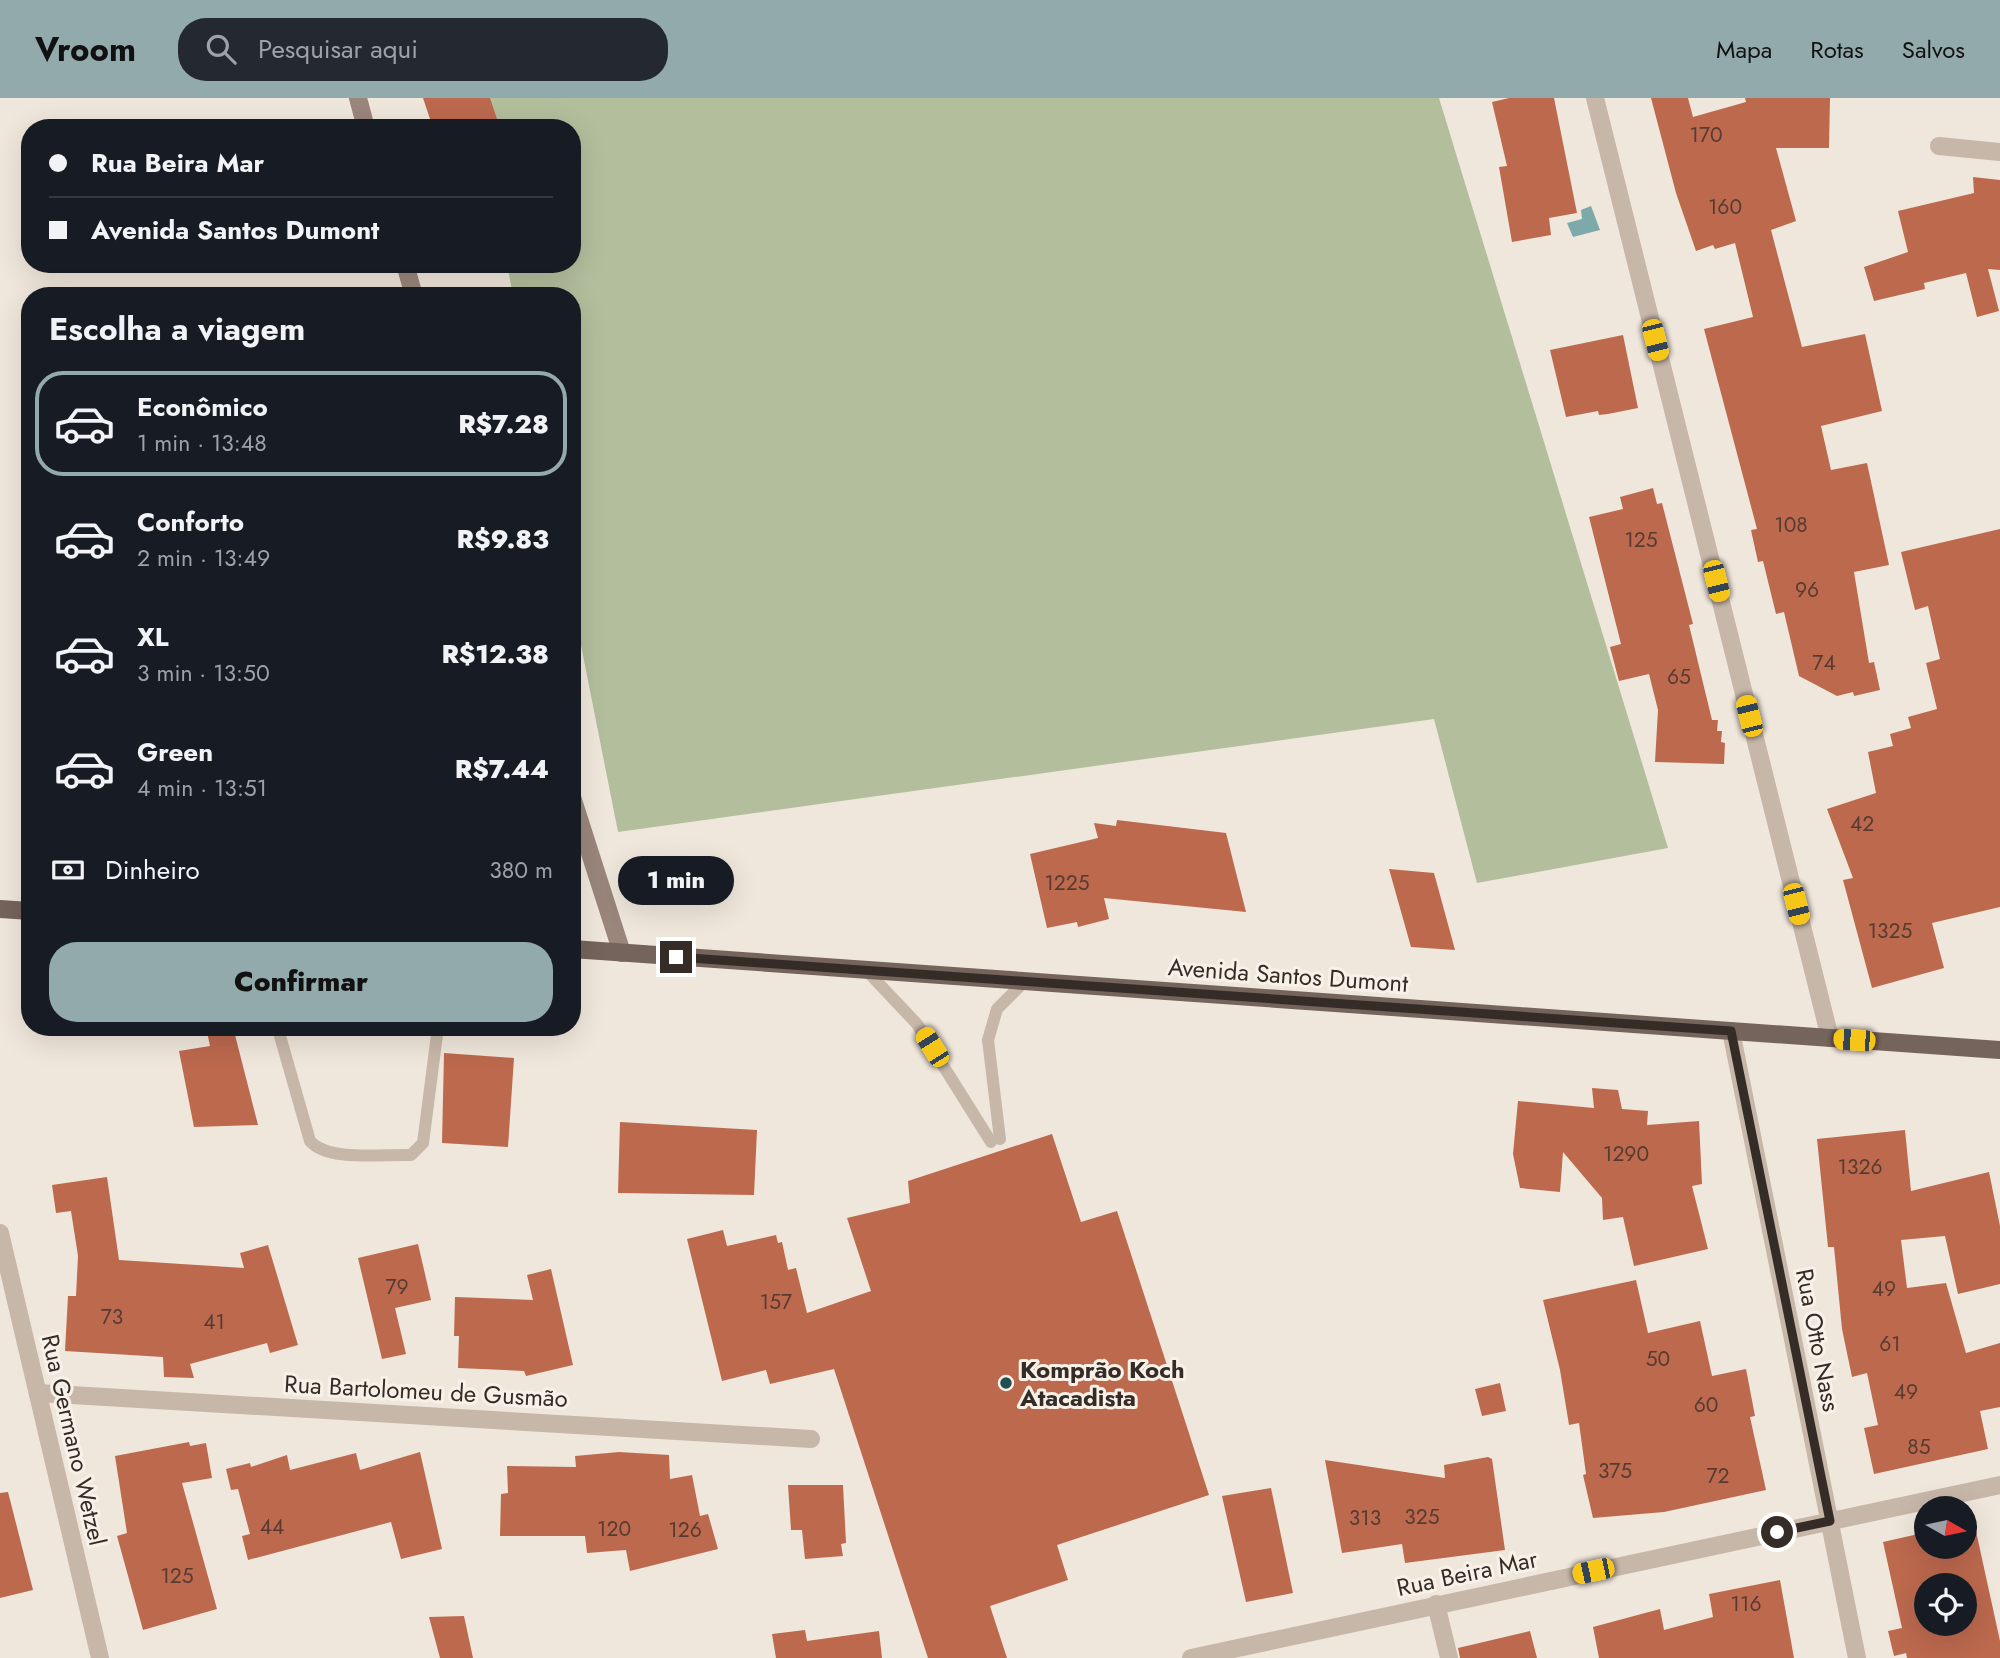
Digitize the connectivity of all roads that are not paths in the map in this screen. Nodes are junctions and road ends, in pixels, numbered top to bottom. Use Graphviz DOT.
graph roads {
  1 [pos="358,98"];
  2 [pos="1595,98"];
  3 [pos="364,119"];
  4 [pos="1939,146"];
  5 [pos="2000,152"];
  6 [pos="581,825"];
  7 [pos="0,909"];
  8 [pos="21,910"];
  9 [pos="581,950"];
  10 [pos="622,953"];
  11 [pos="866,970"];
  12 [pos="1025,981"];
  13 [pos="1731,1031"];
  14 [pos="280,1036"];
  15 [pos="437,1036"];
  16 [pos="1830,1038"];
  17 [pos="2000,1050"];
  18 [pos="0,1233"];
  19 [pos="38,1393"];
  20 [pos="811,1438"];
  21 [pos="2000,1485"];
  22 [pos="1830,1521"];
  23 [pos="1436,1604"];
  24 [pos="100,1658"];
  25 [pos="1191,1658"];
  26 [pos="1449,1658"];
  27 [pos="1857,1658"];
  1 -- 3 [label="street"];
  2 -- 16 [label="street"];
  4 -- 5 [label="street"];
  6 -- 10 [label="street"];
  7 -- 8 [label="main road"];
  9 -- 10 [label="main road, Avenida Santos Dumont"];
  10 -- 11 [label="main road, Avenida Santos Dumont"];
  11 -- 12 [label="main road, Avenida Santos Dumont"];
  11 -- 12 [label="lane"];
  12 -- 13 [label="main road, Avenida Santos Dumont"];
  13 -- 16 [label="main road, Avenida Santos Dumont"];
  13 -- 22 [label="street, Rua Otto Nass"];
  14 -- 15 [label="lane"];
  16 -- 17 [label="main road, Avenida Santos Dumont"];
  18 -- 19 [label="street, Rua Germano Wetzel"];
  19 -- 20 [label="street, Rua Bartolomeu de Gusmão"];
  19 -- 24 [label="street, Rua Germano Wetzel"];
  21 -- 22 [label="street, Rua Beira Mar"];
  22 -- 23 [label="street, Rua Beira Mar"];
  22 -- 27 [label="street, Rua Otto Nass"];
  23 -- 25 [label="street, Rua Beira Mar"];
  23 -- 26 [label="street"];
}
